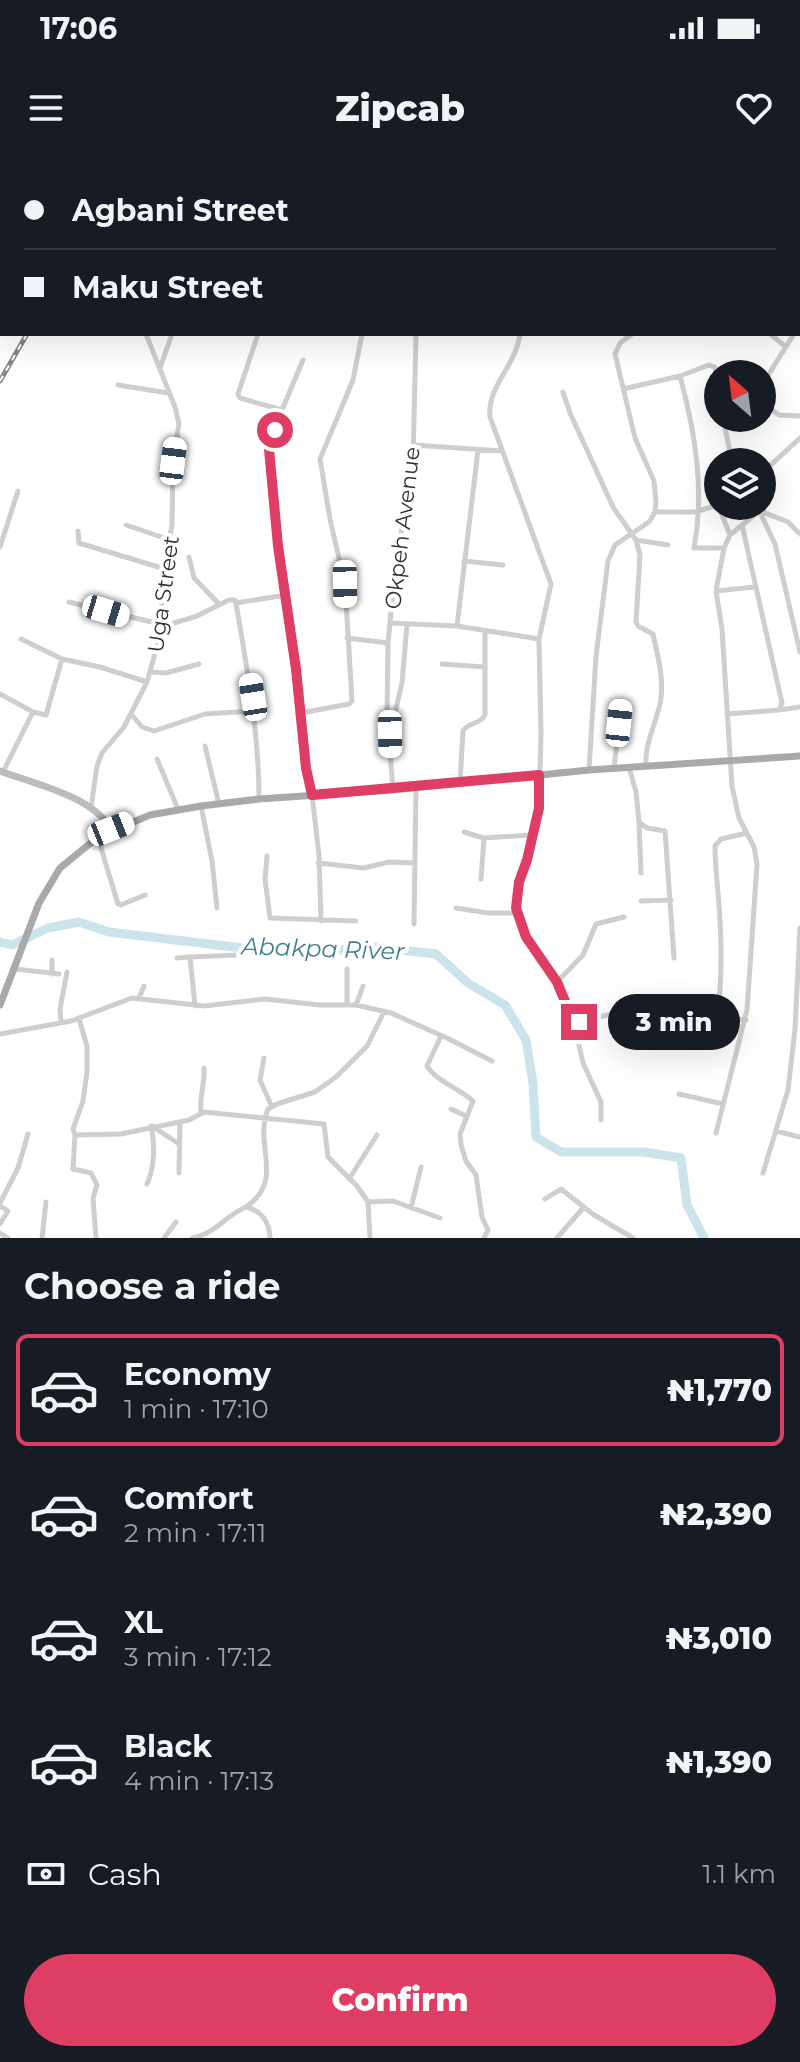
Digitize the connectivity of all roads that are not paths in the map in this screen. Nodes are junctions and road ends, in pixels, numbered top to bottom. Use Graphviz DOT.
graph roads {
  1 [pos="147,336"];
  2 [pos="171,336"];
  3 [pos="257,336"];
  4 [pos="362,336"];
  5 [pos="416,336"];
  6 [pos="520,336"];
  7 [pos="629,336"];
  8 [pos="772,336"];
  9 [pos="793,336"];
  10 [pos="786,347"];
  11 [pos="303,360"];
  12 [pos="776,363"];
  13 [pos="704,368"];
  14 [pos="160,369"];
  15 [pos="680,376"];
  16 [pos="118,385"];
  17 [pos="623,389"];
  18 [pos="563,392"];
  19 [pos="169,393"];
  20 [pos="282,410"];
  21 [pos="776,413"];
  22 [pos="800,416"];
  23 [pos="800,438"];
  24 [pos="414,445"];
  25 [pos="478,450"];
  26 [pos="502,451"];
  27 [pos="776,460"];
  28 [pos="18,491"];
  29 [pos="704,510"];
  30 [pos="655,512"];
  31 [pos="700,512"];
  32 [pos="776,516"];
  33 [pos="724,520"];
  34 [pos="747,520"];
  35 [pos="764,520"];
  36 [pos="126,525"];
  37 [pos="742,525"];
  38 [pos="78,531"];
  39 [pos="799,532"];
  40 [pos="730,535"];
  41 [pos="634,537"];
  42 [pos="170,540"];
  43 [pos="668,545"];
  44 [pos="0,547"];
  45 [pos="724,548"];
  46 [pos="189,557"];
  47 [pos="464,561"];
  48 [pos="503,565"];
  49 [pos="165,569"];
  50 [pos="754,587"];
  51 [pos="716,591"];
  52 [pos="286,595"];
  53 [pos="69,602"];
  54 [pos="236,603"];
  55 [pos="219,604"];
  56 [pos="391,623"];
  57 [pos="160,624"];
  58 [pos="407,625"];
  59 [pos="457,626"];
  60 [pos="485,632"];
  61 [pos="347,638"];
  62 [pos="21,639"];
  63 [pos="539,639"];
  64 [pos="388,643"];
  65 [pos="800,652"];
  66 [pos="62,659"];
  67 [pos="199,664"];
  68 [pos="442,664"];
  69 [pos="484,667"];
  70 [pos="151,672"];
  71 [pos="147,682"];
  72 [pos="0,694"];
  73 [pos="621,703"];
  74 [pos="800,707"];
  75 [pos="779,710"];
  76 [pos="254,711"];
  77 [pos="33,712"];
  78 [pos="301,713"];
  79 [pos="131,714"];
  80 [pos="727,714"];
  81 [pos="390,734"];
  82 [pos="205,746"];
  83 [pos="800,756"];
  84 [pos="157,759"];
  85 [pos="730,760"];
  86 [pos="646,766"];
  87 [pos="629,767"];
  88 [pos="614,769"];
  89 [pos="589,770"];
  90 [pos="1,771"];
  91 [pos="539,775"];
  92 [pos="460,783"];
  93 [pos="416,787"];
  94 [pos="393,790"];
  95 [pos="312,795"];
  96 [pos="259,799"];
  97 [pos="219,804"];
  98 [pos="201,806"];
  99 [pos="91,807"];
  100 [pos="178,809"];
  101 [pos="639,822"];
  102 [pos="111,829"];
  103 [pos="464,832"];
  104 [pos="747,833"];
  105 [pos="531,835"];
  106 [pos="98,837"];
  107 [pos="484,838"];
  108 [pos="267,856"];
  109 [pos="318,863"];
  110 [pos="415,863"];
  111 [pos="641,873"];
  112 [pos="481,879"];
  113 [pos="145,895"];
  114 [pos="671,900"];
  115 [pos="641,901"];
  116 [pos="217,908"];
  117 [pos="456,908"];
  118 [pos="517,913"];
  119 [pos="624,917"];
  120 [pos="321,921"];
  121 [pos="356,921"];
  122 [pos="414,924"];
  123 [pos="800,928"];
  124 [pos="238,955"];
  125 [pos="190,957"];
  126 [pos="177,958"];
  127 [pos="674,958"];
  128 [pos="52,960"];
  129 [pos="16,966"];
  130 [pos="347,969"];
  131 [pos="67,972"];
  132 [pos="557,982"];
  133 [pos="144,986"];
  134 [pos="363,986"];
  135 [pos="139,998"];
  136 [pos="0,1005"];
  137 [pos="347,1005"];
  138 [pos="356,1005"];
  139 [pos="195,1006"];
  140 [pos="628,1010"];
  141 [pos="384,1012"];
  142 [pos="695,1014"];
  143 [pos="718,1015"];
  144 [pos="79,1019"];
  145 [pos="746,1020"];
  146 [pos="61,1023"];
  147 [pos="574,1023"];
  148 [pos="797,1029"];
  149 [pos="0,1034"];
  150 [pos="441,1036"];
  151 [pos="264,1058"];
  152 [pos="492,1061"];
  153 [pos="204,1068"];
  154 [pos="679,1094"];
  155 [pos="723,1104"];
  156 [pos="272,1107"];
  157 [pos="451,1109"];
  158 [pos="201,1113"];
  159 [pos="466,1116"];
  160 [pos="265,1119"];
  161 [pos="601,1120"];
  162 [pos="180,1121"];
  163 [pos="151,1126"];
  164 [pos="776,1131"];
  165 [pos="716,1133"];
  166 [pos="28,1134"];
  167 [pos="75,1135"];
  168 [pos="377,1135"];
  169 [pos="800,1137"];
  170 [pos="179,1144"];
  171 [pos="421,1167"];
  172 [pos="179,1173"];
  173 [pos="763,1173"];
  174 [pos="349,1179"];
  175 [pos="147,1184"];
  176 [pos="545,1199"];
  177 [pos="46,1202"];
  178 [pos="368,1202"];
  179 [pos="0,1204"];
  180 [pos="246,1207"];
  181 [pos="584,1207"];
  182 [pos="411,1208"];
  183 [pos="440,1218"];
  184 [pos="176,1222"];
  185 [pos="0,1224"];
  186 [pos="0,1233"];
  187 [pos="8,1238"];
  188 [pos="42,1238"];
  189 [pos="96,1238"];
  190 [pos="164,1238"];
  191 [pos="192,1238"];
  192 [pos="270,1238"];
  193 [pos="370,1238"];
  194 [pos="484,1238"];
  195 [pos="557,1238"];
  196 [pos="633,1238"];
  1 -- 14 [label="street, Uga Street"];
  2 -- 14 [label="street"];
  3 -- 20 [label="street"];
  4 -- 61 [label="street"];
  5 -- 24 [label="street, Okpeh Avenue"];
  6 -- 26 [label="street"];
  7 -- 17 [label="street"];
  8 -- 10 [label="street"];
  9 -- 10 [label="street"];
  10 -- 12 [label="street"];
  11 -- 20 [label="street"];
  13 -- 15 [label="street"];
  14 -- 19 [label="street, Uga Street"];
  15 -- 17 [label="street"];
  15 -- 31 [label="street"];
  16 -- 19 [label="street"];
  17 -- 30 [label="street"];
  18 -- 41 [label="street"];
  19 -- 42 [label="street, Uga Street"];
  20 -- 52 [label="street"];
  21 -- 22 [label="street"];
  23 -- 27 [label="street"];
  24 -- 25 [label="street"];
  24 -- 56 [label="street, Okpeh Avenue"];
  25 -- 26 [label="street"];
  25 -- 47 [label="street"];
  26 -- 63 [label="street"];
  28 -- 44 [label="street"];
  29 -- 31 [label="street"];
  30 -- 31 [label="street"];
  30 -- 41 [label="street"];
  31 -- 45 [label="street"];
  32 -- 39 [label="street"];
  33 -- 40 [label="street"];
  34 -- 37 [label="street"];
  35 -- 65 [label="street"];
  36 -- 42 [label="street"];
  37 -- 40 [label="street"];
  37 -- 50 [label="street"];
  38 -- 49 [label="street"];
  40 -- 45 [label="street"];
  41 -- 43 [label="street"];
  41 -- 86 [label="street"];
  41 -- 89 [label="street"];
  42 -- 49 [label="street, Uga Street"];
  45 -- 51 [label="street"];
  46 -- 55 [label="street"];
  47 -- 48 [label="street"];
  47 -- 59 [label="street"];
  49 -- 57 [label="street, Uga Street"];
  50 -- 51 [label="street"];
  50 -- 75 [label="street"];
  51 -- 80 [label="street"];
  52 -- 54 [label="street"];
  52 -- 78 [label="street"];
  53 -- 57 [label="street"];
  54 -- 55 [label="street"];
  54 -- 76 [label="street"];
  55 -- 57 [label="street"];
  56 -- 58 [label="street"];
  56 -- 64 [label="street, Okpeh Avenue"];
  57 -- 70 [label="street, Uga Street"];
  58 -- 59 [label="street"];
  58 -- 81 [label="street"];
  59 -- 60 [label="street"];
  60 -- 63 [label="street"];
  60 -- 69 [label="street"];
  61 -- 64 [label="street"];
  61 -- 78 [label="street"];
  62 -- 66 [label="street"];
  63 -- 91 [label="street"];
  64 -- 81 [label="street, Okpeh Avenue"];
  66 -- 71 [label="street"];
  66 -- 77 [label="street"];
  67 -- 70 [label="street"];
  68 -- 69 [label="street"];
  69 -- 92 [label="street"];
  70 -- 71 [label="street, Uga Street"];
  71 -- 79 [label="street, Uga Street"];
  72 -- 77 [label="street"];
  73 -- 88 [label="street"];
  74 -- 75 [label="street"];
  75 -- 80 [label="street"];
  76 -- 79 [label="street"];
  76 -- 96 [label="street"];
  77 -- 90 [label="street"];
  78 -- 95 [label="street"];
  79 -- 99 [label="street, Uga Street"];
  80 -- 85 [label="street"];
  81 -- 94 [label="street, Okpeh Avenue"];
  82 -- 97 [label="street"];
  83 -- 85 [label="main road"];
  84 -- 100 [label="street"];
  85 -- 86 [label="main road"];
  85 -- 104 [label="street"];
  86 -- 87 [label="main road"];
  87 -- 88 [label="main road"];
  87 -- 101 [label="street"];
  88 -- 89 [label="main road"];
  89 -- 91 [label="main road"];
  90 -- 99 [label="main road"];
  91 -- 92 [label="main road"];
  91 -- 105 [label="street"];
  92 -- 93 [label="main road"];
  93 -- 94 [label="main road"];
  93 -- 110 [label="street"];
  94 -- 95 [label="main road"];
  95 -- 96 [label="main road"];
  95 -- 109 [label="street"];
  96 -- 97 [label="main road"];
  97 -- 98 [label="main road"];
  98 -- 100 [label="main road"];
  98 -- 116 [label="street"];
  99 -- 102 [label="main road"];
  100 -- 102 [label="main road"];
  101 -- 111 [label="street"];
  101 -- 114 [label="street"];
  102 -- 106 [label="main road"];
  103 -- 107 [label="street"];
  104 -- 143 [label="street"];
  104 -- 145 [label="street"];
  105 -- 107 [label="street"];
  105 -- 118 [label="street"];
  106 -- 113 [label="street"];
  106 -- 129 [label="main road"];
  107 -- 112 [label="street"];
  108 -- 120 [label="street"];
  109 -- 110 [label="street"];
  109 -- 120 [label="street"];
  110 -- 122 [label="street"];
  114 -- 115 [label="street"];
  114 -- 127 [label="street"];
  117 -- 118 [label="street"];
  118 -- 132 [label="street"];
  119 -- 132 [label="street"];
  120 -- 121 [label="street"];
  123 -- 148 [label="street"];
  124 -- 125 [label="street"];
  125 -- 126 [label="street"];
  125 -- 139 [label="street"];
  128 -- 129 [label="street"];
  129 -- 136 [label="main road"];
  130 -- 137 [label="street"];
  131 -- 146 [label="street"];
  132 -- 147 [label="street"];
  133 -- 135 [label="street"];
  134 -- 138 [label="street"];
  135 -- 139 [label="street"];
  135 -- 144 [label="street"];
  137 -- 138 [label="street"];
  137 -- 139 [label="street"];
  138 -- 141 [label="street"];
  140 -- 147 [label="street"];
  141 -- 150 [label="street"];
  141 -- 156 [label="street"];
  142 -- 143 [label="street"];
  143 -- 145 [label="street"];
  144 -- 146 [label="street"];
  144 -- 167 [label="street"];
  145 -- 155 [label="street"];
  146 -- 149 [label="street"];
  147 -- 161 [label="street"];
  148 -- 164 [label="street"];
  150 -- 152 [label="street"];
  150 -- 159 [label="street"];
  151 -- 156 [label="street"];
  153 -- 158 [label="street"];
  154 -- 155 [label="street"];
  155 -- 165 [label="street"];
  156 -- 160 [label="street"];
  157 -- 159 [label="street"];
  158 -- 160 [label="street"];
  158 -- 162 [label="street"];
  159 -- 194 [label="street"];
  160 -- 174 [label="street"];
  160 -- 180 [label="street"];
  162 -- 163 [label="street"];
  162 -- 170 [label="street"];
  163 -- 167 [label="street"];
  163 -- 170 [label="street"];
  163 -- 175 [label="street"];
  164 -- 169 [label="street"];
  164 -- 173 [label="street"];
  166 -- 179 [label="street"];
  167 -- 189 [label="street"];
  168 -- 174 [label="street"];
  170 -- 172 [label="street"];
  171 -- 182 [label="street"];
  174 -- 178 [label="street"];
  176 -- 181 [label="street"];
  177 -- 188 [label="street"];
  178 -- 182 [label="street"];
  178 -- 193 [label="street"];
  179 -- 185 [label="street"];
  180 -- 191 [label="street"];
  180 -- 192 [label="street"];
  181 -- 195 [label="street"];
  181 -- 196 [label="street"];
  182 -- 183 [label="street"];
  184 -- 190 [label="street"];
  186 -- 187 [label="street"];
}
